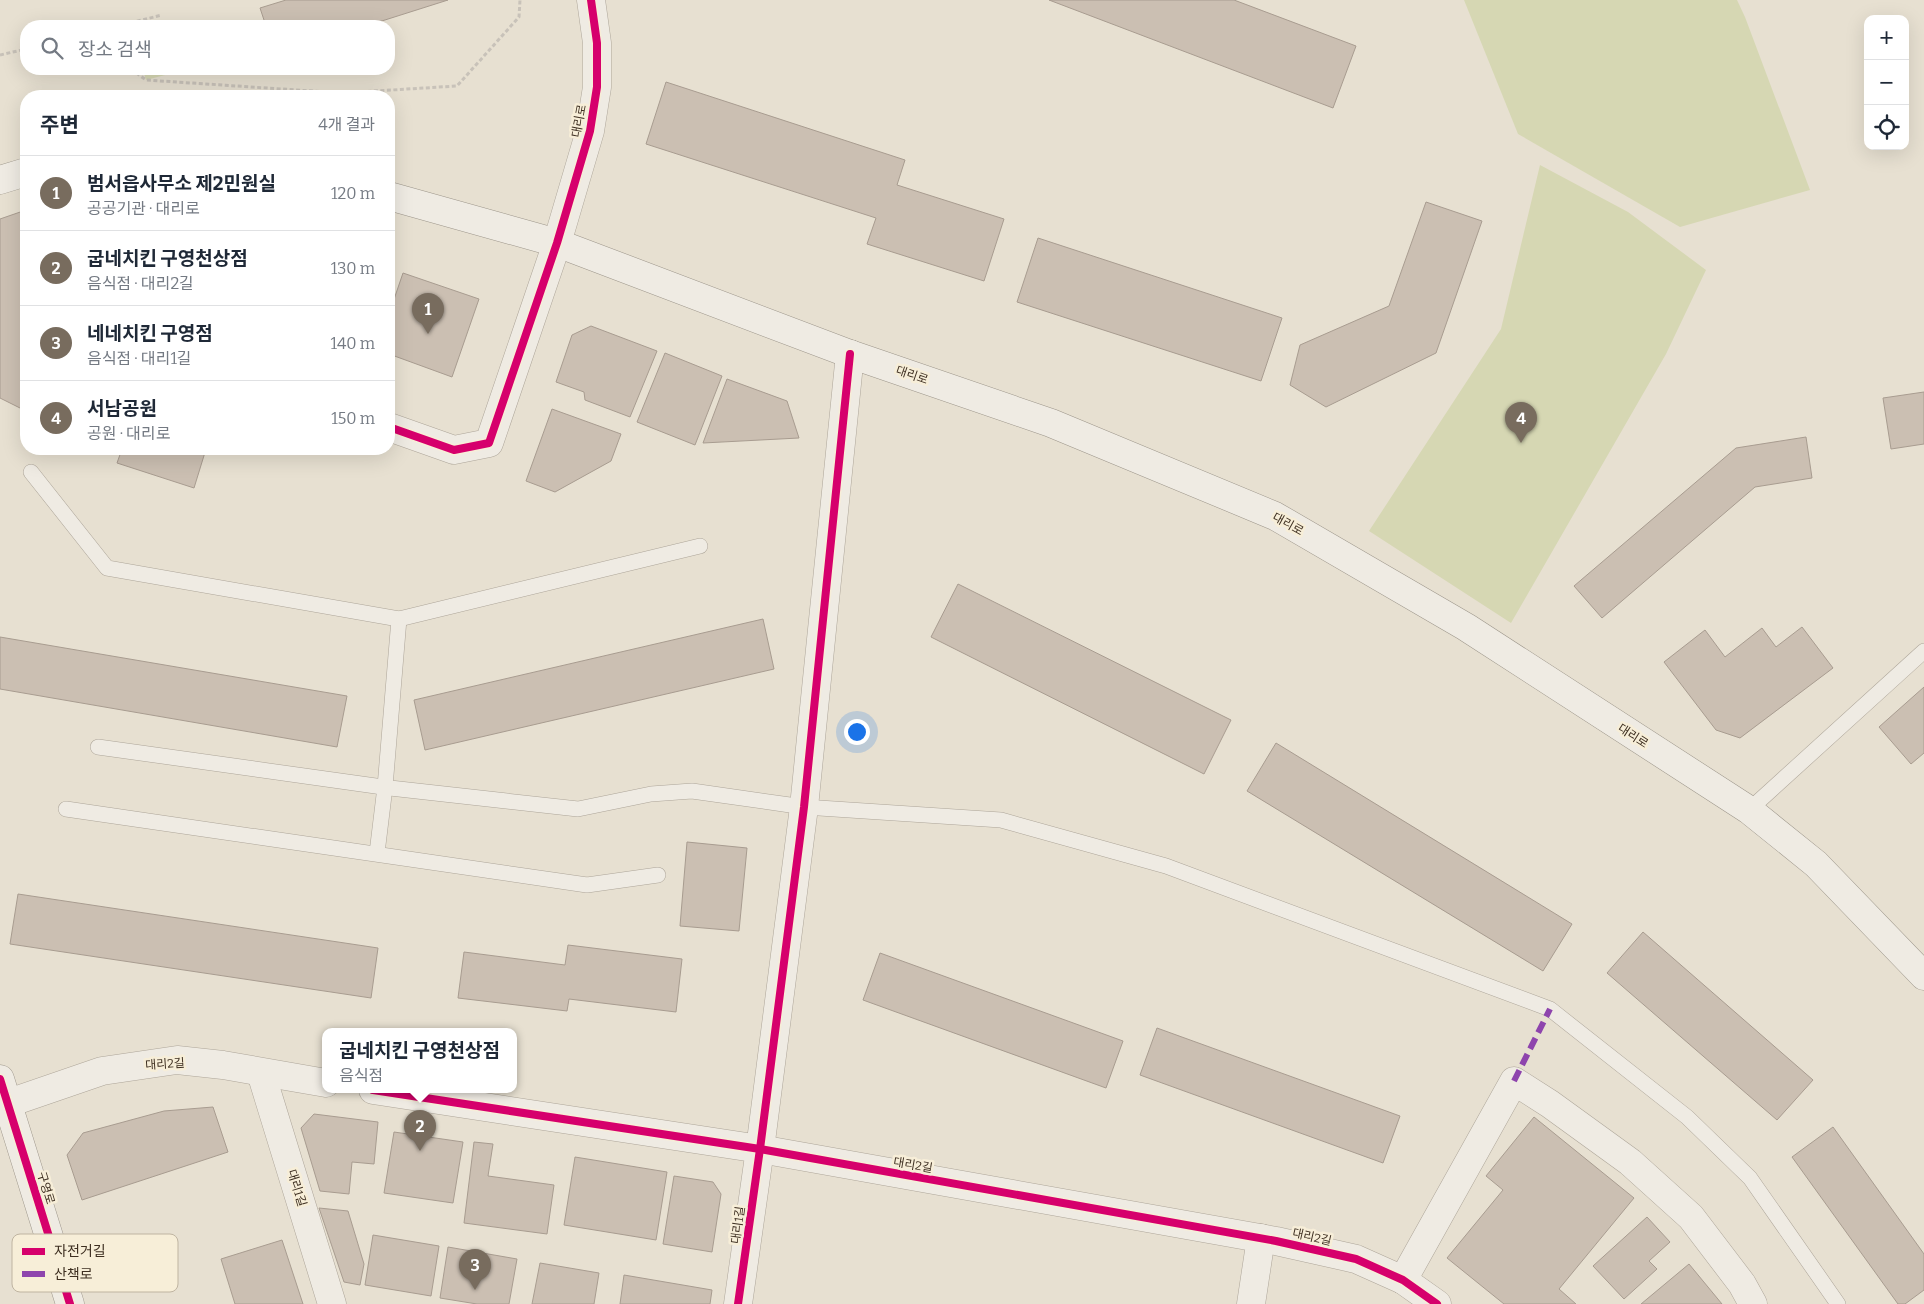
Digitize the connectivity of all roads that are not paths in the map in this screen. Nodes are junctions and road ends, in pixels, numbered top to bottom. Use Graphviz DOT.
graph roads {
  1 [pos="591,0"];
  2 [pos="20,174"];
  3 [pos="0,180"];
  4 [pos="395,198"];
  5 [pos="557,242"];
  6 [pos="850,354"];
  7 [pos="395,429"];
  8 [pos="31,472"];
  9 [pos="700,546"];
  10 [pos="399,619"];
  11 [pos="1924,651"];
  12 [pos="98,747"];
  13 [pos="385,787"];
  14 [pos="804,806"];
  15 [pos="66,809"];
  16 [pos="1750,810"];
  17 [pos="378,853"];
  18 [pos="658,875"];
  19 [pos="1924,976"];
  20 [pos="261,1073"];
  21 [pos="322,1082"];
  22 [pos="393,1093"];
  23 [pos="3,1096"];
  24 [pos="760,1149"];
  25 [pos="47,1234"];
  26 [pos="1261,1238"];
  27 [pos="1403,1280"];
  28 [pos="66,1292"];
  29 [pos="70,1304"];
  30 [pos="332,1304"];
  31 [pos="738,1304"];
  32 [pos="1251,1304"];
  33 [pos="1437,1304"];
  34 [pos="1753,1304"];
  35 [pos="1838,1304"];
  1 -- 5 [label="street, 대리로"];
  2 -- 3 [label="street"];
  4 -- 5 [label="street, 대리로"];
  5 -- 6 [label="street, 대리로"];
  5 -- 7 [label="street"];
  6 -- 14 [label="street, 대리1길"];
  6 -- 16 [label="street, 대리로"];
  8 -- 10 [label="lane"];
  9 -- 10 [label="lane"];
  10 -- 13 [label="lane"];
  11 -- 16 [label="lane"];
  12 -- 13 [label="lane"];
  13 -- 14 [label="lane"];
  13 -- 17 [label="lane"];
  14 -- 24 [label="street, 대리1길"];
  14 -- 35 [label="lane"];
  15 -- 17 [label="lane"];
  16 -- 19 [label="street, 대리로"];
  17 -- 18 [label="lane"];
  20 -- 21 [label="street, 대리2길"];
  20 -- 23 [label="street, 대리2길"];
  20 -- 30 [label="street, 대리1길"];
  22 -- 24 [label="street, 대리2길"];
  23 -- 25 [label="street, 구영로"];
  24 -- 26 [label="street, 대리2길"];
  24 -- 31 [label="street, 대리1길"];
  26 -- 27 [label="street, 대리2길"];
  26 -- 32 [label="street"];
  27 -- 33 [label="street, 대리2길"];
  27 -- 34 [label="street"];
  28 -- 29 [label="street, 구영로"];
}
